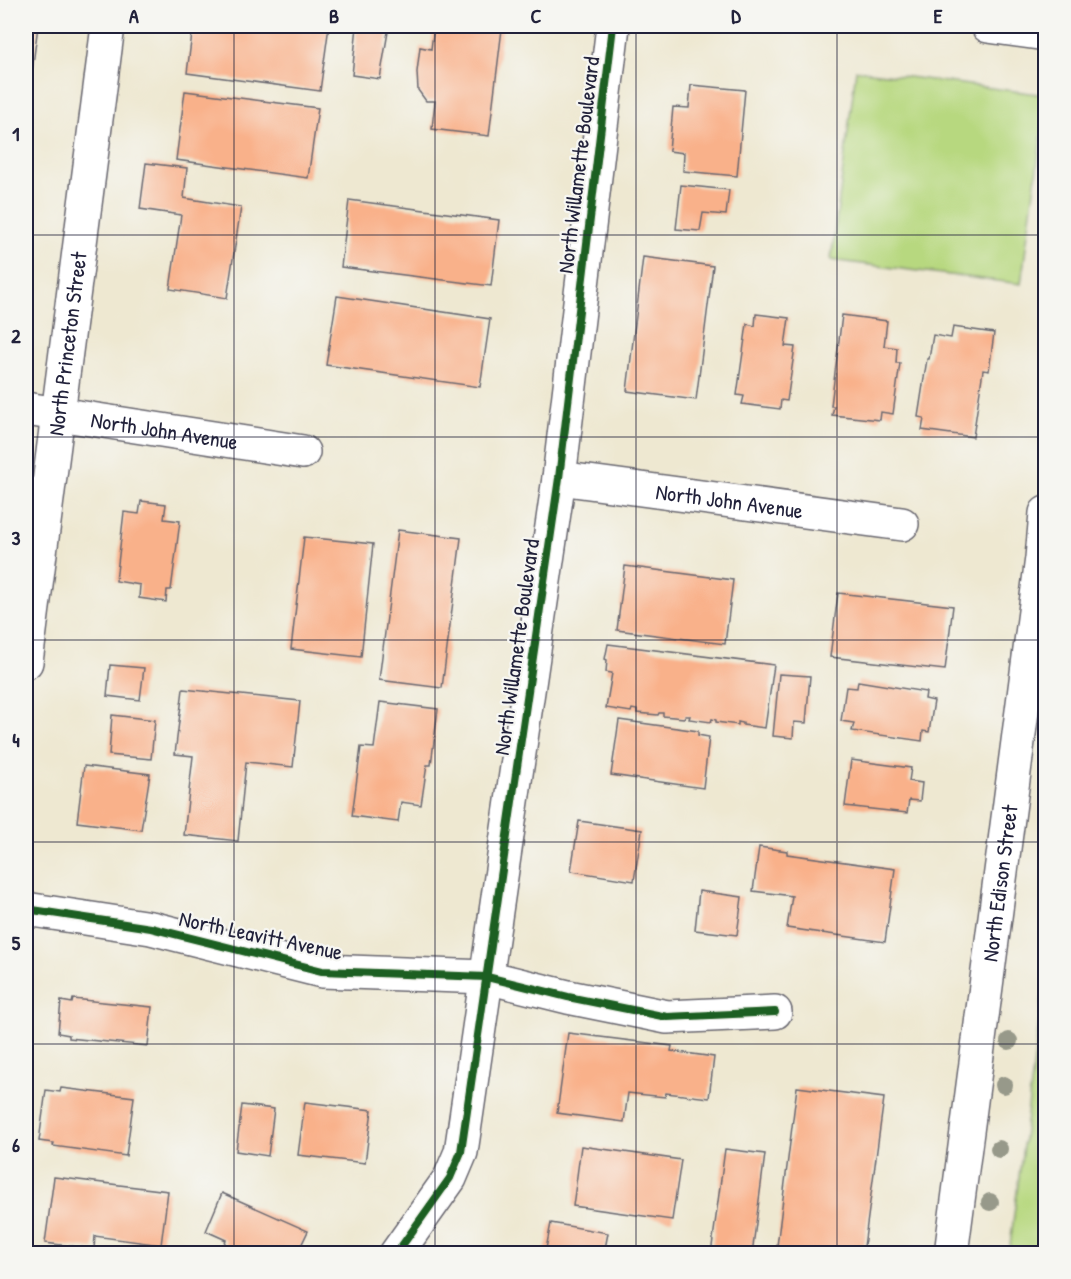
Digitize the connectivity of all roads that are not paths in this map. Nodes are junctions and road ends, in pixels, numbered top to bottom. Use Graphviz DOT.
graph roads {
  1 [pos="108,26"];
  2 [pos="613,26"];
  3 [pos="988,26"];
  4 [pos="1046,34"];
  5 [pos="26,409"];
  6 [pos="58,413"];
  7 [pos="303,452"];
  8 [pos="559,478"];
  9 [pos="1046,513"];
  10 [pos="902,524"];
  11 [pos="26,662"];
  12 [pos="26,909"];
  13 [pos="487,977"];
  14 [pos="775,1012"];
  15 [pos="396,1254"];
  16 [pos="951,1254"];
  1 -- 6 [label="street, North Princeton Street"];
  2 -- 8 [label="street, North Willamette Boulevard"];
  3 -- 4 [label="street"];
  5 -- 6 [label="street, North John Avenue"];
  6 -- 7 [label="street, North John Avenue"];
  6 -- 11 [label="street, North Princeton Street"];
  8 -- 10 [label="street, North John Avenue"];
  8 -- 13 [label="street, North Willamette Boulevard"];
  9 -- 16 [label="street, North Edison Street"];
  12 -- 13 [label="street, North Leavitt Avenue"];
  13 -- 14 [label="street, North Leavitt Avenue"];
  13 -- 15 [label="street, North Willamette Boulevard"];
}
